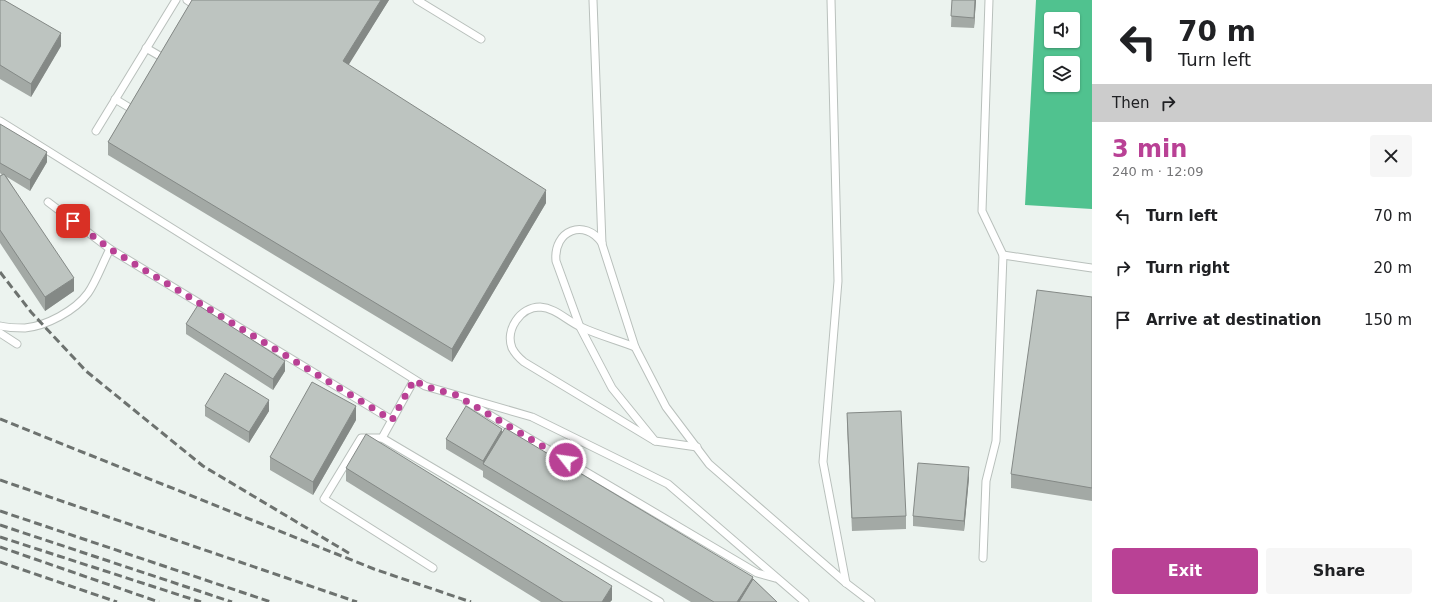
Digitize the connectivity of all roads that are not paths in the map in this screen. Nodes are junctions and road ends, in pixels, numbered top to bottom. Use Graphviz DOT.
graph roads {
  1 [pos="176,0"];
  2 [pos="187,0"];
  3 [pos="416,0"];
  4 [pos="593,0"];
  5 [pos="831,0"];
  6 [pos="989,0"];
  7 [pos="196,6"];
  8 [pos="481,38"];
  9 [pos="146,48"];
  10 [pos="165,60"];
  11 [pos="115,99"];
  12 [pos="134,111"];
  13 [pos="0,121"];
  14 [pos="96,131"];
  15 [pos="48,202"];
  16 [pos="602,244"];
  17 [pos="110,249"];
  18 [pos="1003,255"];
  19 [pos="1092,268"];
  20 [pos="0,326"];
  21 [pos="580,327"];
  22 [pos="0,333"];
  23 [pos="18,344"];
  24 [pos="635,347"];
  25 [pos="414,380"];
  26 [pos="456,395"];
  27 [pos="392,420"];
  28 [pos="382,438"];
  29 [pos="655,441"];
  30 [pos="697,447"];
  31 [pos="983,558"];
  32 [pos="433,568"];
  33 [pos="778,578"];
  34 [pos="846,583"];
  35 [pos="660,602"];
  36 [pos="805,602"];
  37 [pos="870,602"];
  1 -- 9 [label="lane"];
  2 -- 7 [label="lane"];
  3 -- 8 [label="lane"];
  4 -- 16 [label="lane"];
  5 -- 34 [label="lane"];
  6 -- 18 [label="lane"];
  9 -- 10 [label="lane"];
  9 -- 11 [label="lane"];
  11 -- 12 [label="lane"];
  11 -- 14 [label="lane"];
  13 -- 25 [label="lane"];
  15 -- 17 [label="lane"];
  16 -- 21 [label="lane"];
  16 -- 24 [label="lane"];
  17 -- 20 [label="lane"];
  17 -- 27 [label="lane"];
  18 -- 19 [label="lane"];
  18 -- 31 [label="lane"];
  21 -- 24 [label="lane"];
  21 -- 29 [label="lane"];
  21 -- 29 [label="lane"];
  22 -- 23 [label="lane"];
  24 -- 30 [label="lane"];
  25 -- 26 [label="lane"];
  25 -- 27 [label="lane"];
  26 -- 33 [label="lane"];
  26 -- 33 [label="lane"];
  27 -- 28 [label="lane"];
  28 -- 32 [label="lane"];
  28 -- 35 [label="lane"];
  29 -- 30 [label="lane"];
  30 -- 34 [label="lane"];
  33 -- 36 [label="lane"];
  34 -- 37 [label="lane"];
}
